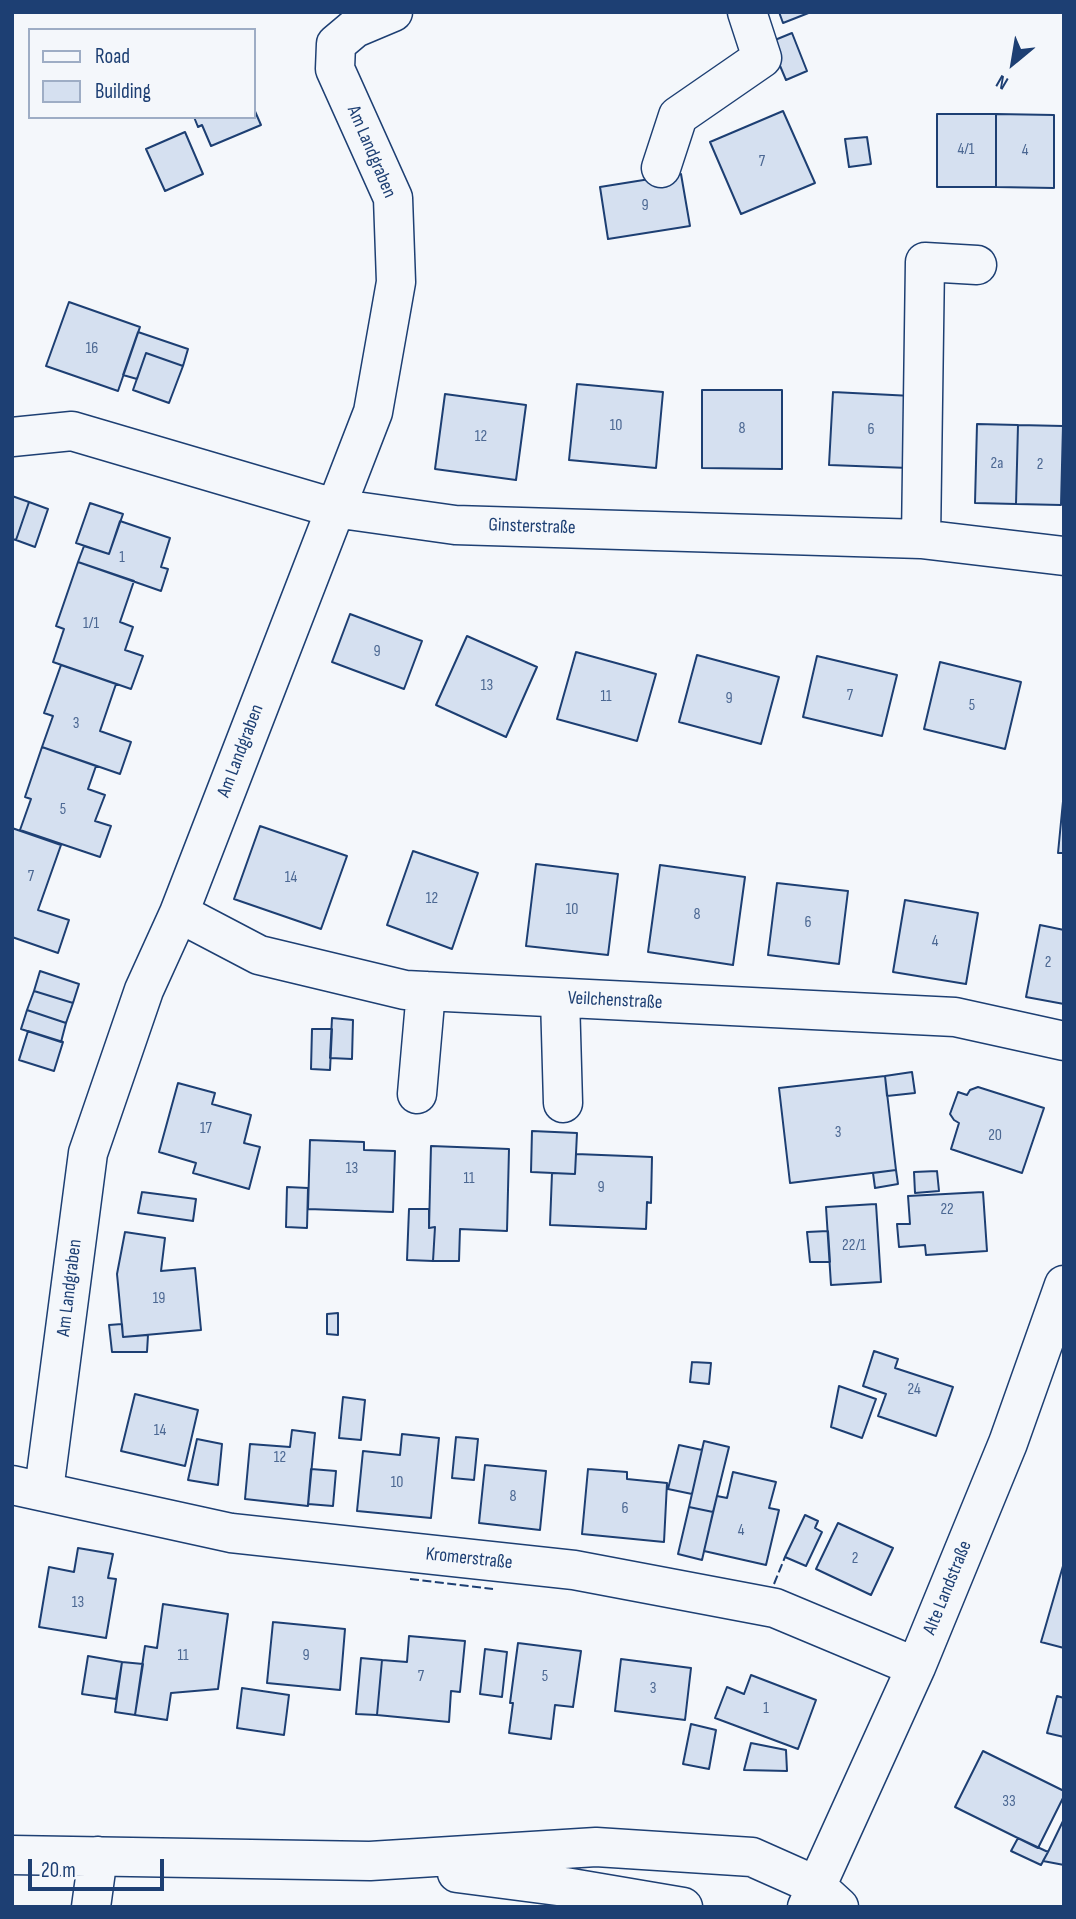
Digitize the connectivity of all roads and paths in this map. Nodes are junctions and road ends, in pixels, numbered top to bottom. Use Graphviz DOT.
graph roads {
  1 [pos="393,12"];
  2 [pos="747,12"];
  3 [pos="661,168"];
  4 [pos="977,265"];
  5 [pos="12,437"];
  6 [pos="334,508"];
  7 [pos="921,539"];
  8 [pos="1064,556"];
  9 [pos="179,913"];
  10 [pos="426,991"];
  11 [pos="560,998"];
  12 [pos="1064,1041"];
  13 [pos="417,1094"];
  14 [pos="563,1102"];
  15 [pos="1064,1285"];
  16 [pos="28,1488"];
  17 [pos="916,1667"];
  18 [pos="12,1855"];
  19 [pos="97,1856"];
  20 [pos="370,1861"];
  21 [pos="562,1898"];
  22 [pos="813,1901"];
  23 [pos="91,1907"];
  24 [pos="683,1907"];
  1 -- 6 [label="street, Am Landgraben"];
  2 -- 3 [label="street"];
  4 -- 7 [label="street"];
  5 -- 6 [label="street, Ginsterstraße"];
  6 -- 7 [label="street, Ginsterstraße"];
  6 -- 9 [label="street, Am Landgraben"];
  7 -- 8 [label="street, Ginsterstraße"];
  9 -- 10 [label="street, Veilchenstraße"];
  9 -- 16 [label="street, Am Landgraben"];
  10 -- 11 [label="street, Veilchenstraße"];
  10 -- 13 [label="street"];
  11 -- 12 [label="street, Veilchenstraße"];
  11 -- 14 [label="street"];
  15 -- 17 [label="street, Alte Landstraße"];
  16 -- 17 [label="street, Kromerstraße"];
  17 -- 22 [label="street, Alte Landstraße"];
  18 -- 19 [label="street"];
  19 -- 20 [label="street"];
  19 -- 23 [label="street"];
  20 -- 21 [label="street"];
  20 -- 22 [label="street"];
  21 -- 24 [label="street"];
}
